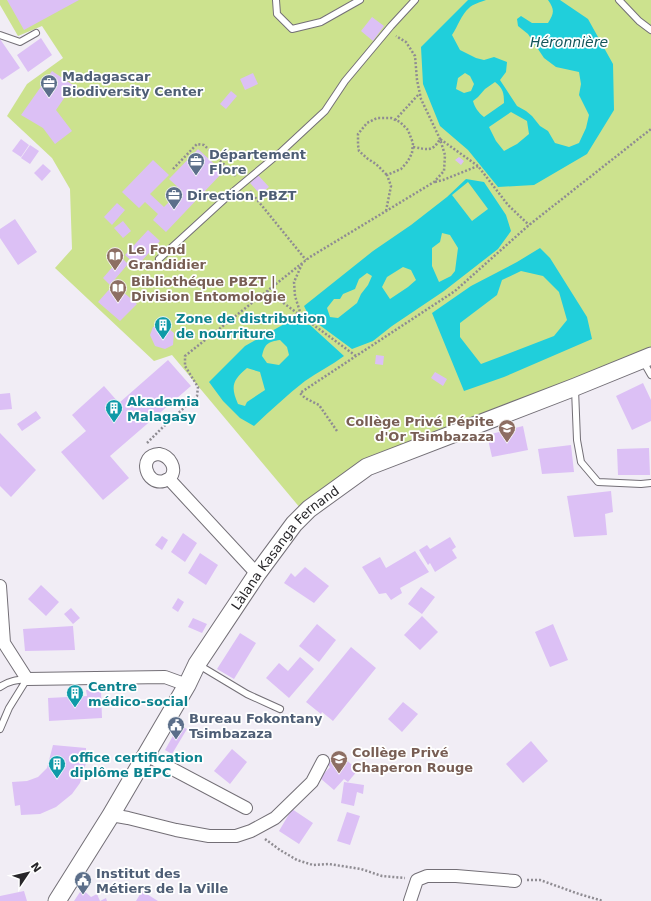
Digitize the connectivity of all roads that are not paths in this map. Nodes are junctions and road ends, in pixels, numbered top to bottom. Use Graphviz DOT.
graph roads {
  1 [pos="276,0"];
  2 [pos="360,0"];
  3 [pos="415,0"];
  4 [pos="619,0"];
  5 [pos="651,30"];
  6 [pos="36,33"];
  7 [pos="0,35"];
  8 [pos="159,259"];
  9 [pos="647,358"];
  10 [pos="651,375"];
  11 [pos="575,387"];
  12 [pos="169,478"];
  13 [pos="651,483"];
  14 [pos="257,574"];
  15 [pos="0,586"];
  16 [pos="197,664"];
  17 [pos="27,679"];
  18 [pos="187,685"];
  19 [pos="0,686"];
  20 [pos="280,709"];
  21 [pos="0,729"];
  22 [pos="146,755"];
  23 [pos="323,761"];
  24 [pos="246,808"];
  25 [pos="111,815"];
  26 [pos="515,881"];
  27 [pos="58,901"];
  28 [pos="410,901"];
  1 -- 2 [label="lane"];
  3 -- 8 [label="lane"];
  4 -- 5 [label="lane"];
  6 -- 7 [label="lane"];
  9 -- 10 [label="lane"];
  9 -- 11 [label="street, Làlana Kasanga Fernand"];
  11 -- 13 [label="lane"];
  11 -- 14 [label="street, Làlana Kasanga Fernand"];
  12 -- 12 [label="street"];
  12 -- 14 [label="street"];
  14 -- 16 [label="street, Làlana Kasanga Fernand"];
  15 -- 17 [label="street"];
  16 -- 18 [label="street, Làlana Kasanga Fernand"];
  16 -- 20 [label="lane"];
  17 -- 18 [label="street"];
  17 -- 19 [label="lane"];
  17 -- 21 [label="lane"];
  18 -- 22 [label="street, Làlana Kasanga Fernand"];
  22 -- 24 [label="street"];
  22 -- 25 [label="street, Làlana Kasanga Fernand"];
  23 -- 25 [label="street"];
  25 -- 27 [label="street, Làlana Kasanga Fernand"];
  26 -- 28 [label="street"];
}
